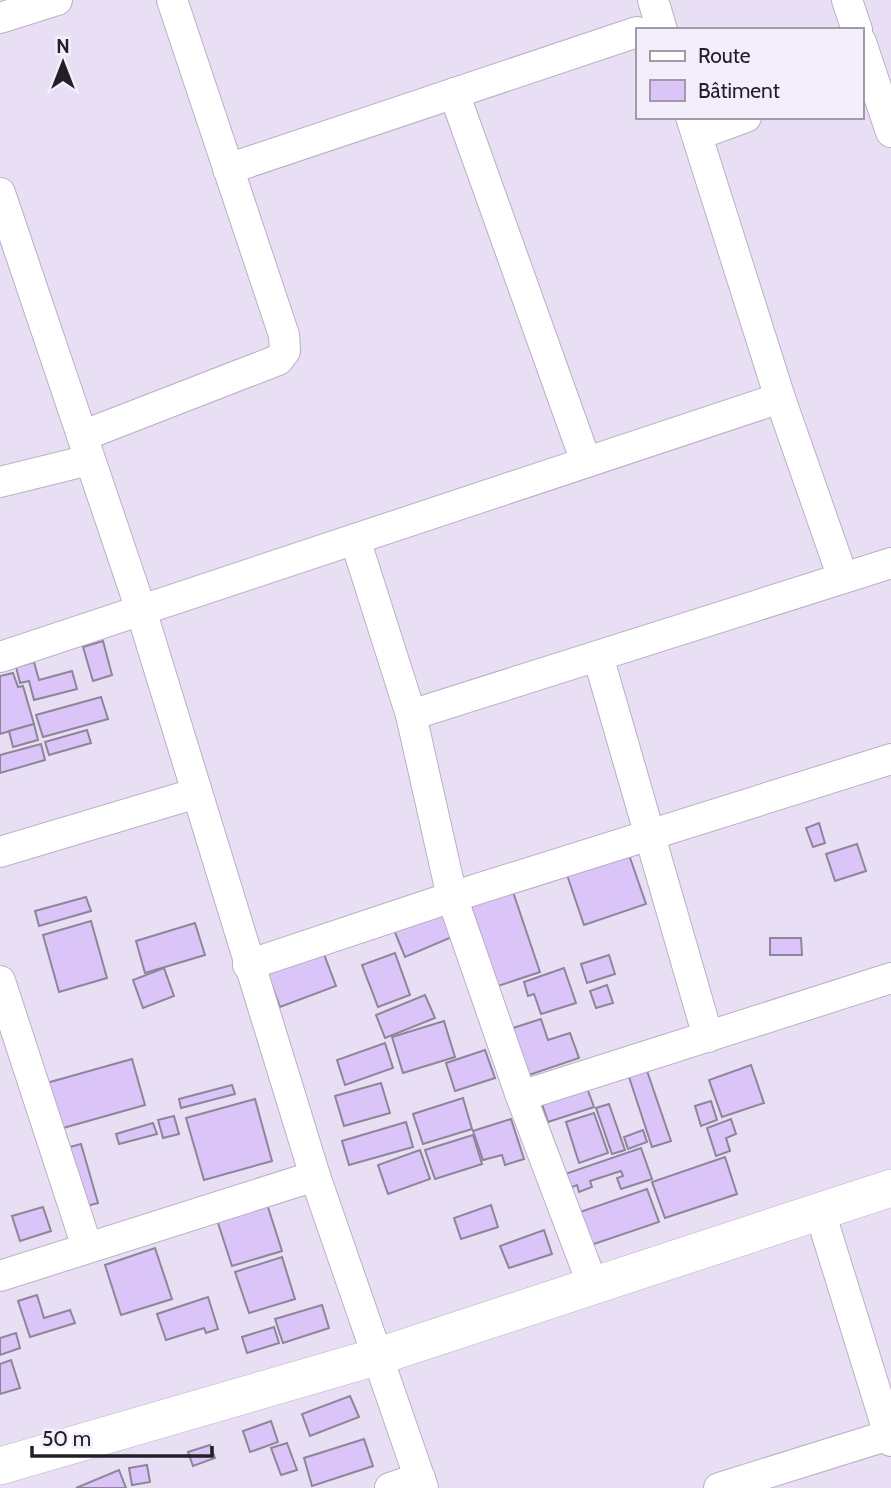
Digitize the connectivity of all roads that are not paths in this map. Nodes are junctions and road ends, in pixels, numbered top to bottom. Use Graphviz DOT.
graph roads {
  1 [pos="57,0"];
  2 [pos="172,0"];
  3 [pos="847,0"];
  4 [pos="0,18"];
  5 [pos="636,28"];
  6 [pos="856,28"];
  7 [pos="863,46"];
  8 [pos="875,71"];
  9 [pos="454,93"];
  10 [pos="734,119"];
  11 [pos="694,126"];
  12 [pos="891,132"];
  13 [pos="228,170"];
  14 [pos="0,193"];
  15 [pos="780,398"];
  16 [pos="86,448"];
  17 [pos="586,462"];
  18 [pos="0,482"];
  19 [pos="355,539"];
  20 [pos="891,563"];
  21 [pos="843,578"];
  22 [pos="141,610"];
  23 [pos="598,656"];
  24 [pos="0,657"];
  25 [pos="411,715"];
  26 [pos="890,762"];
  27 [pos="197,793"];
  28 [pos="651,835"];
  29 [pos="0,852"];
  30 [pos="452,897"];
  31 [pos="248,965"];
  32 [pos="891,978"];
  33 [pos="0,981"];
  34 [pos="708,1037"];
  35 [pos="521,1096"];
  36 [pos="315,1176"];
  37 [pos="891,1188"];
  38 [pos="820,1212"];
  39 [pos="87,1247"];
  40 [pos="0,1276"];
  41 [pos="592,1283"];
  42 [pos="379,1356"];
  43 [pos="890,1438"];
  44 [pos="0,1466"];
  45 [pos="421,1483"];
  46 [pos="390,1488"];
  47 [pos="719,1488"];
  1 -- 4 [label="street"];
  2 -- 13 [label="street"];
  3 -- 6 [label="street"];
  5 -- 9 [label="street"];
  7 -- 8 [label="street"];
  8 -- 12 [label="street"];
  9 -- 13 [label="street"];
  9 -- 17 [label="street"];
  10 -- 11 [label="street"];
  11 -- 15 [label="street"];
  13 -- 16 [label="street"];
  14 -- 16 [label="street"];
  15 -- 17 [label="street"];
  15 -- 21 [label="street"];
  16 -- 18 [label="street"];
  16 -- 22 [label="street"];
  17 -- 19 [label="street"];
  19 -- 22 [label="street"];
  19 -- 25 [label="street"];
  20 -- 21 [label="street"];
  21 -- 23 [label="street"];
  22 -- 24 [label="street"];
  22 -- 27 [label="street"];
  23 -- 25 [label="street"];
  23 -- 28 [label="street"];
  25 -- 30 [label="street"];
  26 -- 28 [label="street"];
  27 -- 29 [label="street"];
  27 -- 31 [label="street"];
  28 -- 30 [label="street"];
  28 -- 34 [label="street"];
  30 -- 31 [label="street"];
  30 -- 35 [label="street"];
  31 -- 36 [label="street"];
  32 -- 34 [label="street"];
  33 -- 39 [label="street"];
  34 -- 35 [label="street"];
  35 -- 41 [label="street"];
  36 -- 39 [label="street"];
  36 -- 42 [label="street"];
  37 -- 38 [label="street"];
  38 -- 41 [label="street"];
  38 -- 43 [label="street"];
  39 -- 40 [label="street"];
  41 -- 42 [label="street"];
  42 -- 44 [label="street"];
  42 -- 45 [label="street"];
  43 -- 47 [label="street"];
  45 -- 46 [label="street"];
}
